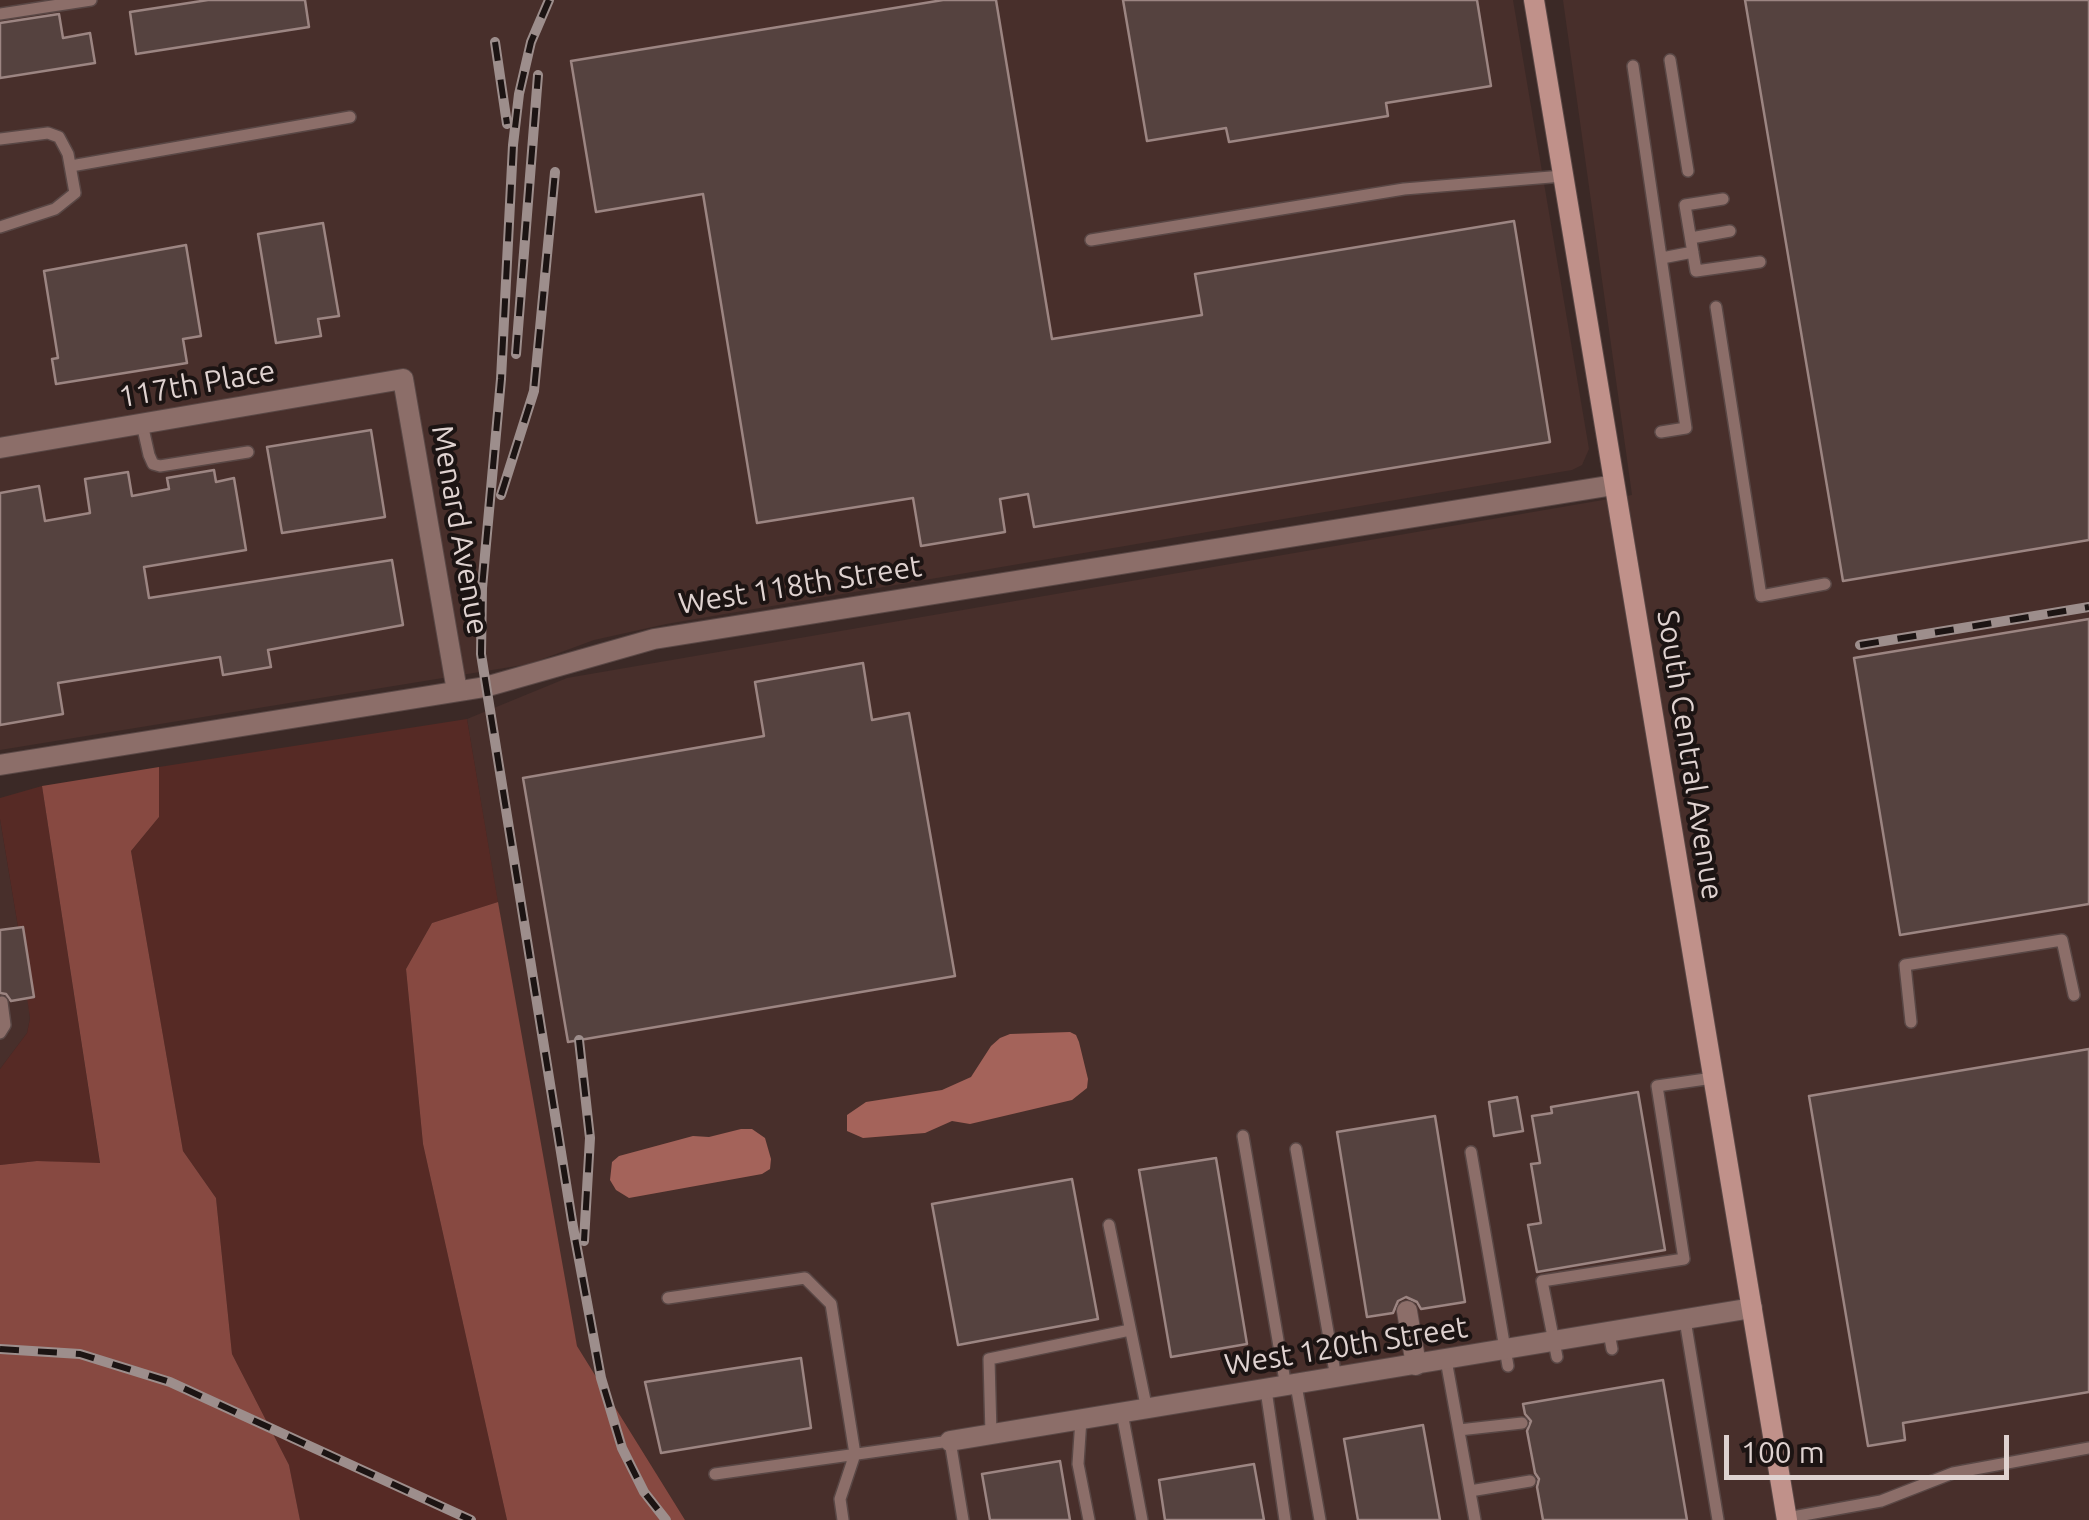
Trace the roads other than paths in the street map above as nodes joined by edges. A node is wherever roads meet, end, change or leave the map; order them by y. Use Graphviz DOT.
graph roads {
  1 [pos="91,0"];
  2 [pos="1534,0"];
  3 [pos="0,14"];
  4 [pos="1670,60"];
  5 [pos="1633,66"];
  6 [pos="350,117"];
  7 [pos="0,140"];
  8 [pos="71,166"];
  9 [pos="1688,171"];
  10 [pos="1563,176"];
  11 [pos="1722,199"];
  12 [pos="0,228"];
  13 [pos="1730,231"];
  14 [pos="1690,238"];
  15 [pos="1091,240"];
  16 [pos="1693,252"];
  17 [pos="1662,258"];
  18 [pos="1760,262"];
  19 [pos="1716,307"];
  20 [pos="403,379"];
  21 [pos="142,424"];
  22 [pos="1661,432"];
  23 [pos="0,448"];
  24 [pos="248,452"];
  25 [pos="1614,485"];
  26 [pos="1825,584"];
  27 [pos="457,691"];
  28 [pos="0,765"];
  29 [pos="2074,995"];
  30 [pos="2,1002"];
  31 [pos="1911,1022"];
  32 [pos="0,1033"];
  33 [pos="1713,1078"];
  34 [pos="1243,1136"];
  35 [pos="1296,1150"];
  36 [pos="1470,1152"];
  37 [pos="1108,1225"];
  38 [pos="668,1298"];
  39 [pos="1752,1308"];
  40 [pos="1407,1311"];
  41 [pos="1685,1320"];
  42 [pos="1130,1330"];
  43 [pos="1556,1350"];
  44 [pos="1507,1358"];
  45 [pos="1446,1360"];
  46 [pos="1416,1365"];
  47 [pos="1336,1378"];
  48 [pos="1283,1387"];
  49 [pos="1146,1410"];
  50 [pos="1122,1414"];
  51 [pos="1082,1418"];
  52 [pos="1522,1423"];
  53 [pos="990,1427"];
  54 [pos="1459,1430"];
  55 [pos="950,1441"];
  56 [pos="2089,1448"];
  57 [pos="855,1454"];
  58 [pos="715,1474"];
  59 [pos="1530,1480"];
  60 [pos="1470,1491"];
  61 [pos="1787,1519"];
  62 [pos="843,1520"];
  63 [pos="963,1520"];
  64 [pos="1089,1520"];
  65 [pos="1142,1520"];
  66 [pos="1285,1520"];
  67 [pos="1320,1520"];
  68 [pos="1476,1520"];
  69 [pos="1718,1520"];
  1 -- 3 [label="lane"];
  2 -- 10 [label="street, South Central Avenue"];
  4 -- 9 [label="lane"];
  5 -- 17 [label="lane"];
  6 -- 8 [label="lane"];
  7 -- 8 [label="lane"];
  8 -- 12 [label="lane"];
  10 -- 15 [label="lane"];
  10 -- 25 [label="street, South Central Avenue"];
  11 -- 14 [label="lane"];
  13 -- 14 [label="lane"];
  14 -- 16 [label="lane"];
  16 -- 17 [label="lane"];
  16 -- 18 [label="lane"];
  17 -- 22 [label="lane"];
  19 -- 26 [label="lane"];
  20 -- 21 [label="street, 117th Place"];
  20 -- 27 [label="street, Menard Avenue"];
  21 -- 23 [label="street, 117th Place"];
  21 -- 24 [label="lane"];
  25 -- 27 [label="street, West 118th Street"];
  25 -- 33 [label="street, South Central Avenue"];
  27 -- 28 [label="street, West 118th Street"];
  29 -- 31 [label="lane"];
  30 -- 32 [label="lane"];
  33 -- 39 [label="street, South Central Avenue"];
  33 -- 43 [label="lane"];
  34 -- 48 [label="lane"];
  35 -- 47 [label="lane"];
  36 -- 44 [label="lane"];
  37 -- 42 [label="lane"];
  38 -- 57 [label="lane"];
  39 -- 41 [label="street, West 120th Street"];
  39 -- 61 [label="street, South Central Avenue"];
  40 -- 46 [label="street"];
  41 -- 43 [label="street, West 120th Street"];
  41 -- 69 [label="lane"];
  42 -- 49 [label="lane"];
  42 -- 53 [label="lane"];
  43 -- 44 [label="street, West 120th Street"];
  44 -- 45 [label="street, West 120th Street"];
  45 -- 46 [label="street, West 120th Street"];
  45 -- 54 [label="lane"];
  46 -- 47 [label="street, West 120th Street"];
  47 -- 48 [label="street, West 120th Street"];
  48 -- 49 [label="street, West 120th Street"];
  48 -- 66 [label="lane"];
  48 -- 67 [label="lane"];
  49 -- 50 [label="street, West 120th Street"];
  50 -- 51 [label="street, West 120th Street"];
  50 -- 65 [label="lane"];
  51 -- 53 [label="street, West 120th Street"];
  51 -- 64 [label="lane"];
  52 -- 54 [label="lane"];
  53 -- 55 [label="street, West 120th Street"];
  54 -- 60 [label="lane"];
  55 -- 57 [label="lane"];
  55 -- 63 [label="lane"];
  56 -- 61 [label="lane"];
  57 -- 58 [label="lane"];
  57 -- 62 [label="lane"];
  59 -- 60 [label="lane"];
  60 -- 68 [label="lane"];
}
